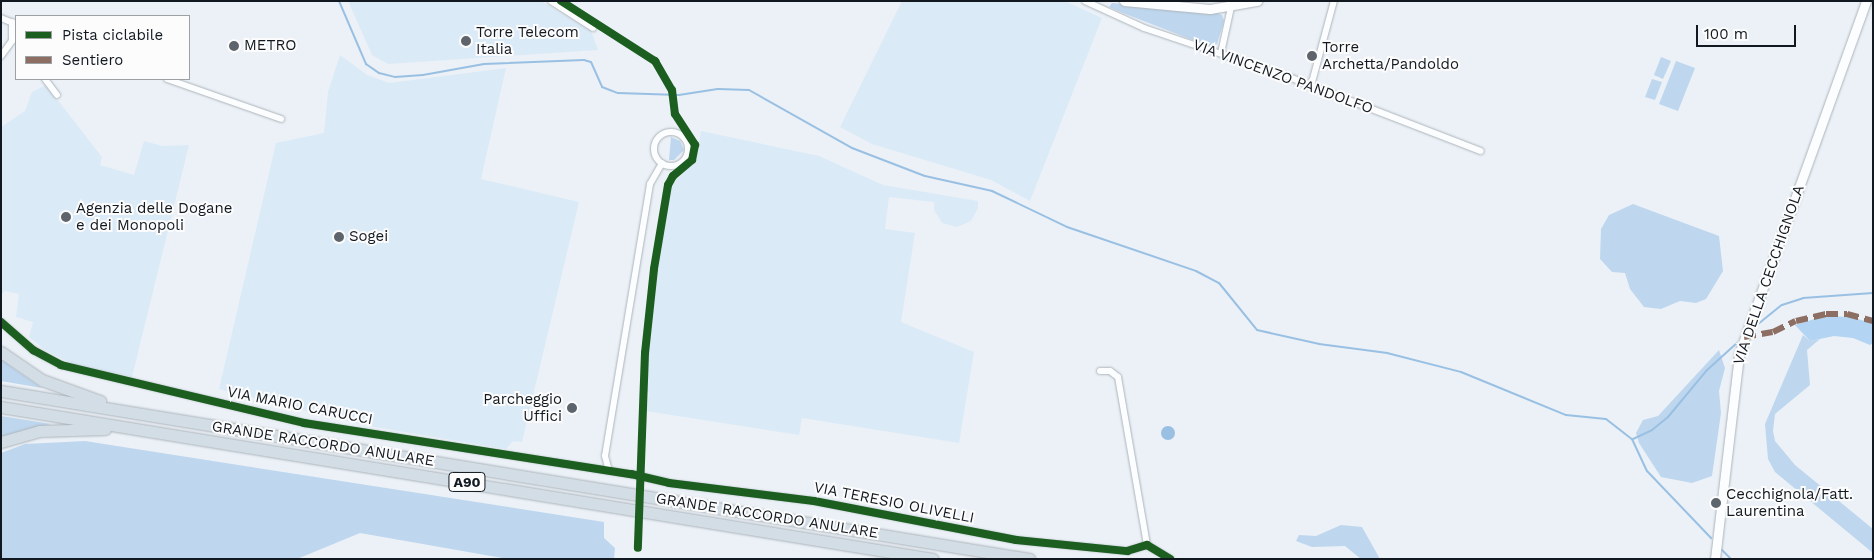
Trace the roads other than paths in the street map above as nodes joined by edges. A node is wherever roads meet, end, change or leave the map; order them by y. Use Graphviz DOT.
graph roads {
  1 [pos="550,1"];
  2 [pos="1085,1"];
  3 [pos="1124,1"];
  4 [pos="1257,1"];
  5 [pos="1334,1"];
  6 [pos="1866,1"];
  7 [pos="1231,7"];
  8 [pos="1,18"];
  9 [pos="14,23"];
  10 [pos="593,28"];
  11 [pos="14,43"];
  12 [pos="1221,53"];
  13 [pos="1,56"];
  14 [pos="46,80"];
  15 [pos="170,80"];
  16 [pos="1311,86"];
  17 [pos="58,96"];
  18 [pos="281,119"];
  19 [pos="1481,151"];
  20 [pos="662,163"];
  21 [pos="1,322"];
  22 [pos="1,352"];
  23 [pos="1100,371"];
  24 [pos="1,392"];
  25 [pos="1,407"];
  26 [pos="165,418"];
  27 [pos="139,429"];
  28 [pos="1,442"];
  29 [pos="609,471"];
  30 [pos="1147,545"];
  31 [pos="933,559"];
  32 [pos="1029,559"];
  33 [pos="1170,559"];
  34 [pos="1715,559"];
  1 -- 10 [label="street"];
  2 -- 12 [label="street, VIA VINCENZO PANDOLFO"];
  3 -- 7 [label="street"];
  4 -- 7 [label="street"];
  5 -- 16 [label="street"];
  6 -- 34 [label="street, VIA DELLA CECCHIGNOLA"];
  7 -- 12 [label="street"];
  8 -- 9 [label="street"];
  9 -- 11 [label="street"];
  11 -- 13 [label="street"];
  12 -- 16 [label="street, VIA VINCENZO PANDOLFO"];
  14 -- 17 [label="street"];
  15 -- 18 [label="street"];
  16 -- 19 [label="street, VIA VINCENZO PANDOLFO"];
  20 -- 20 [label="street"];
  20 -- 29 [label="street"];
  21 -- 29 [label="street, VIA MARIO CARUCCI"];
  22 -- 26 [label="highway"];
  23 -- 30 [label="street"];
  24 -- 26 [label="highway, GRANDE RACCORDO ANULARE / A90"];
  25 -- 27 [label="highway, GRANDE RACCORDO ANULARE / A90"];
  26 -- 32 [label="highway, GRANDE RACCORDO ANULARE / A90"];
  27 -- 28 [label="highway"];
  27 -- 31 [label="highway, GRANDE RACCORDO ANULARE / A90"];
  29 -- 30 [label="street, VIA TERESIO OLIVELLI"];
  30 -- 33 [label="street"];
}
